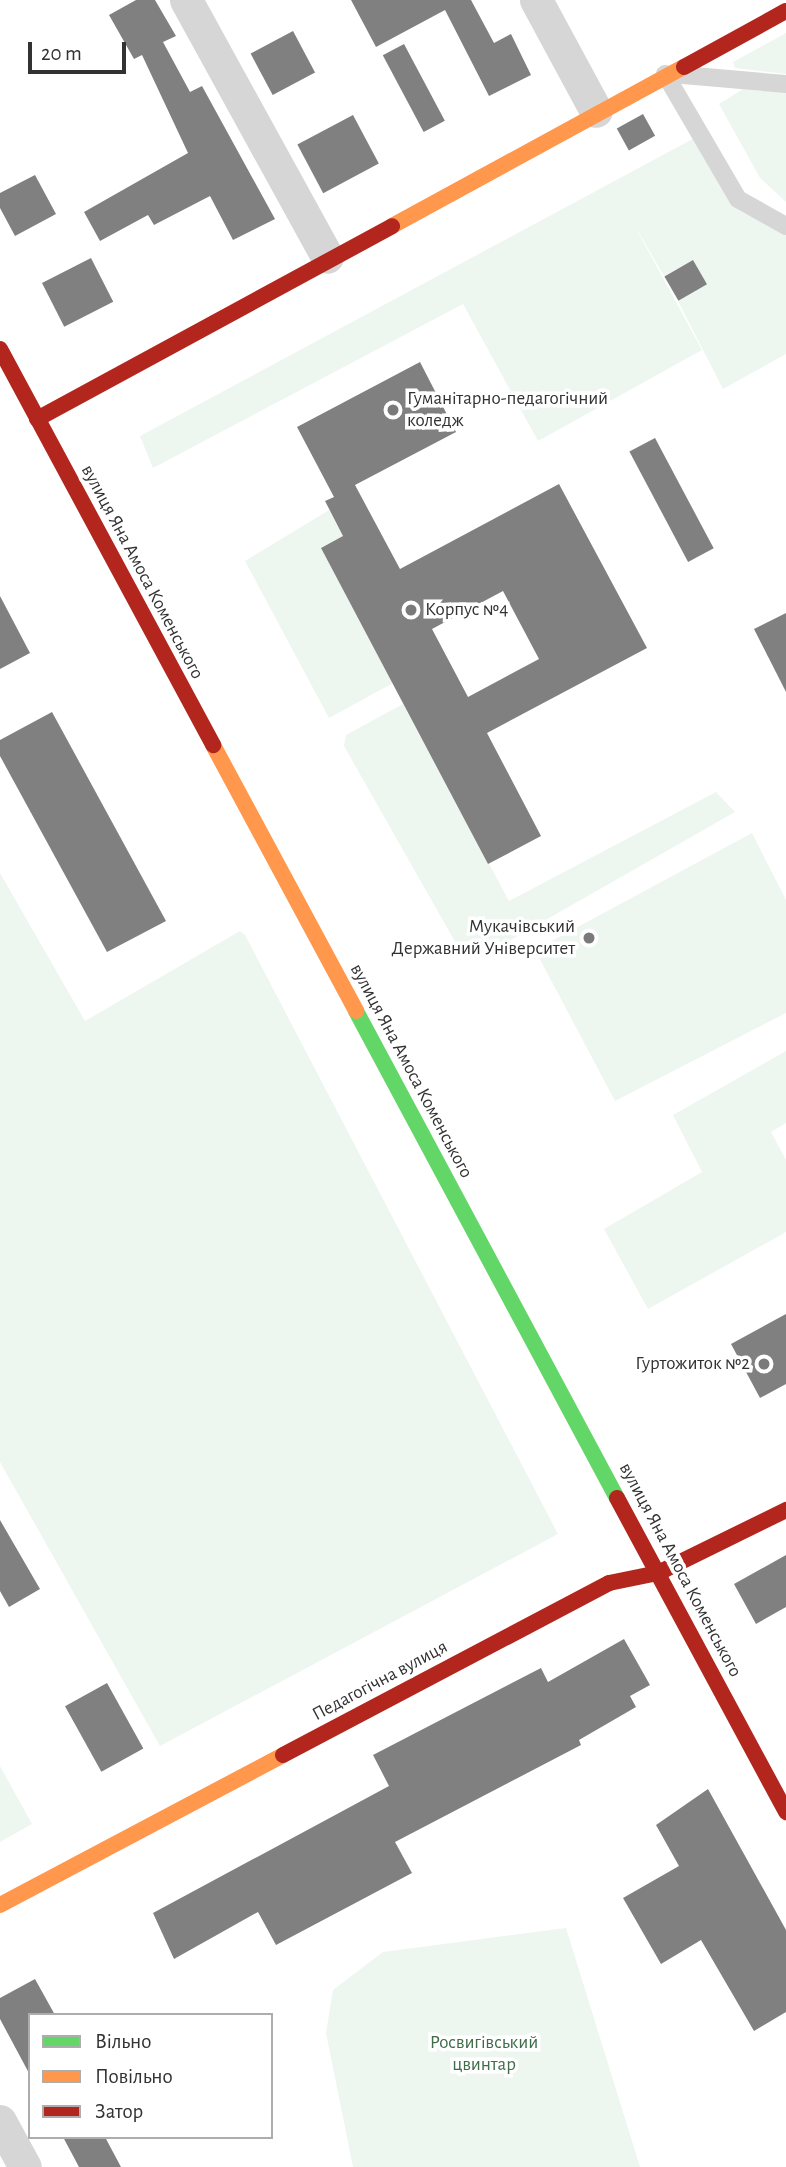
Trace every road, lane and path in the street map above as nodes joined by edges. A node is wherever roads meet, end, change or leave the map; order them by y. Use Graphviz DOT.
graph roads {
  1 [pos="186,0"];
  2 [pos="536,0"];
  3 [pos="786,11"];
  4 [pos="665,74"];
  5 [pos="786,84"];
  6 [pos="596,111"];
  7 [pos="786,226"];
  8 [pos="327,257"];
  9 [pos="0,349"];
  10 [pos="37,419"];
  11 [pos="786,1510"];
  12 [pos="658,1573"];
  13 [pos="786,1812"];
  14 [pos="0,1905"];
  15 [pos="0,2121"];
  16 [pos="24,2167"];
  1 -- 8 [label="street"];
  2 -- 6 [label="street"];
  3 -- 4 [label="street"];
  4 -- 5 [label="lane"];
  4 -- 6 [label="street"];
  4 -- 7 [label="lane"];
  6 -- 8 [label="street"];
  8 -- 10 [label="street"];
  9 -- 10 [label="street, вулиця Яна Амоса Коменського"];
  10 -- 12 [label="street, вулиця Яна Амоса Коменського"];
  11 -- 12 [label="street, Педагогічна вулиця"];
  12 -- 13 [label="street, вулиця Яна Амоса Коменського"];
  12 -- 14 [label="street, Педагогічна вулиця"];
  15 -- 16 [label="street"];
}
